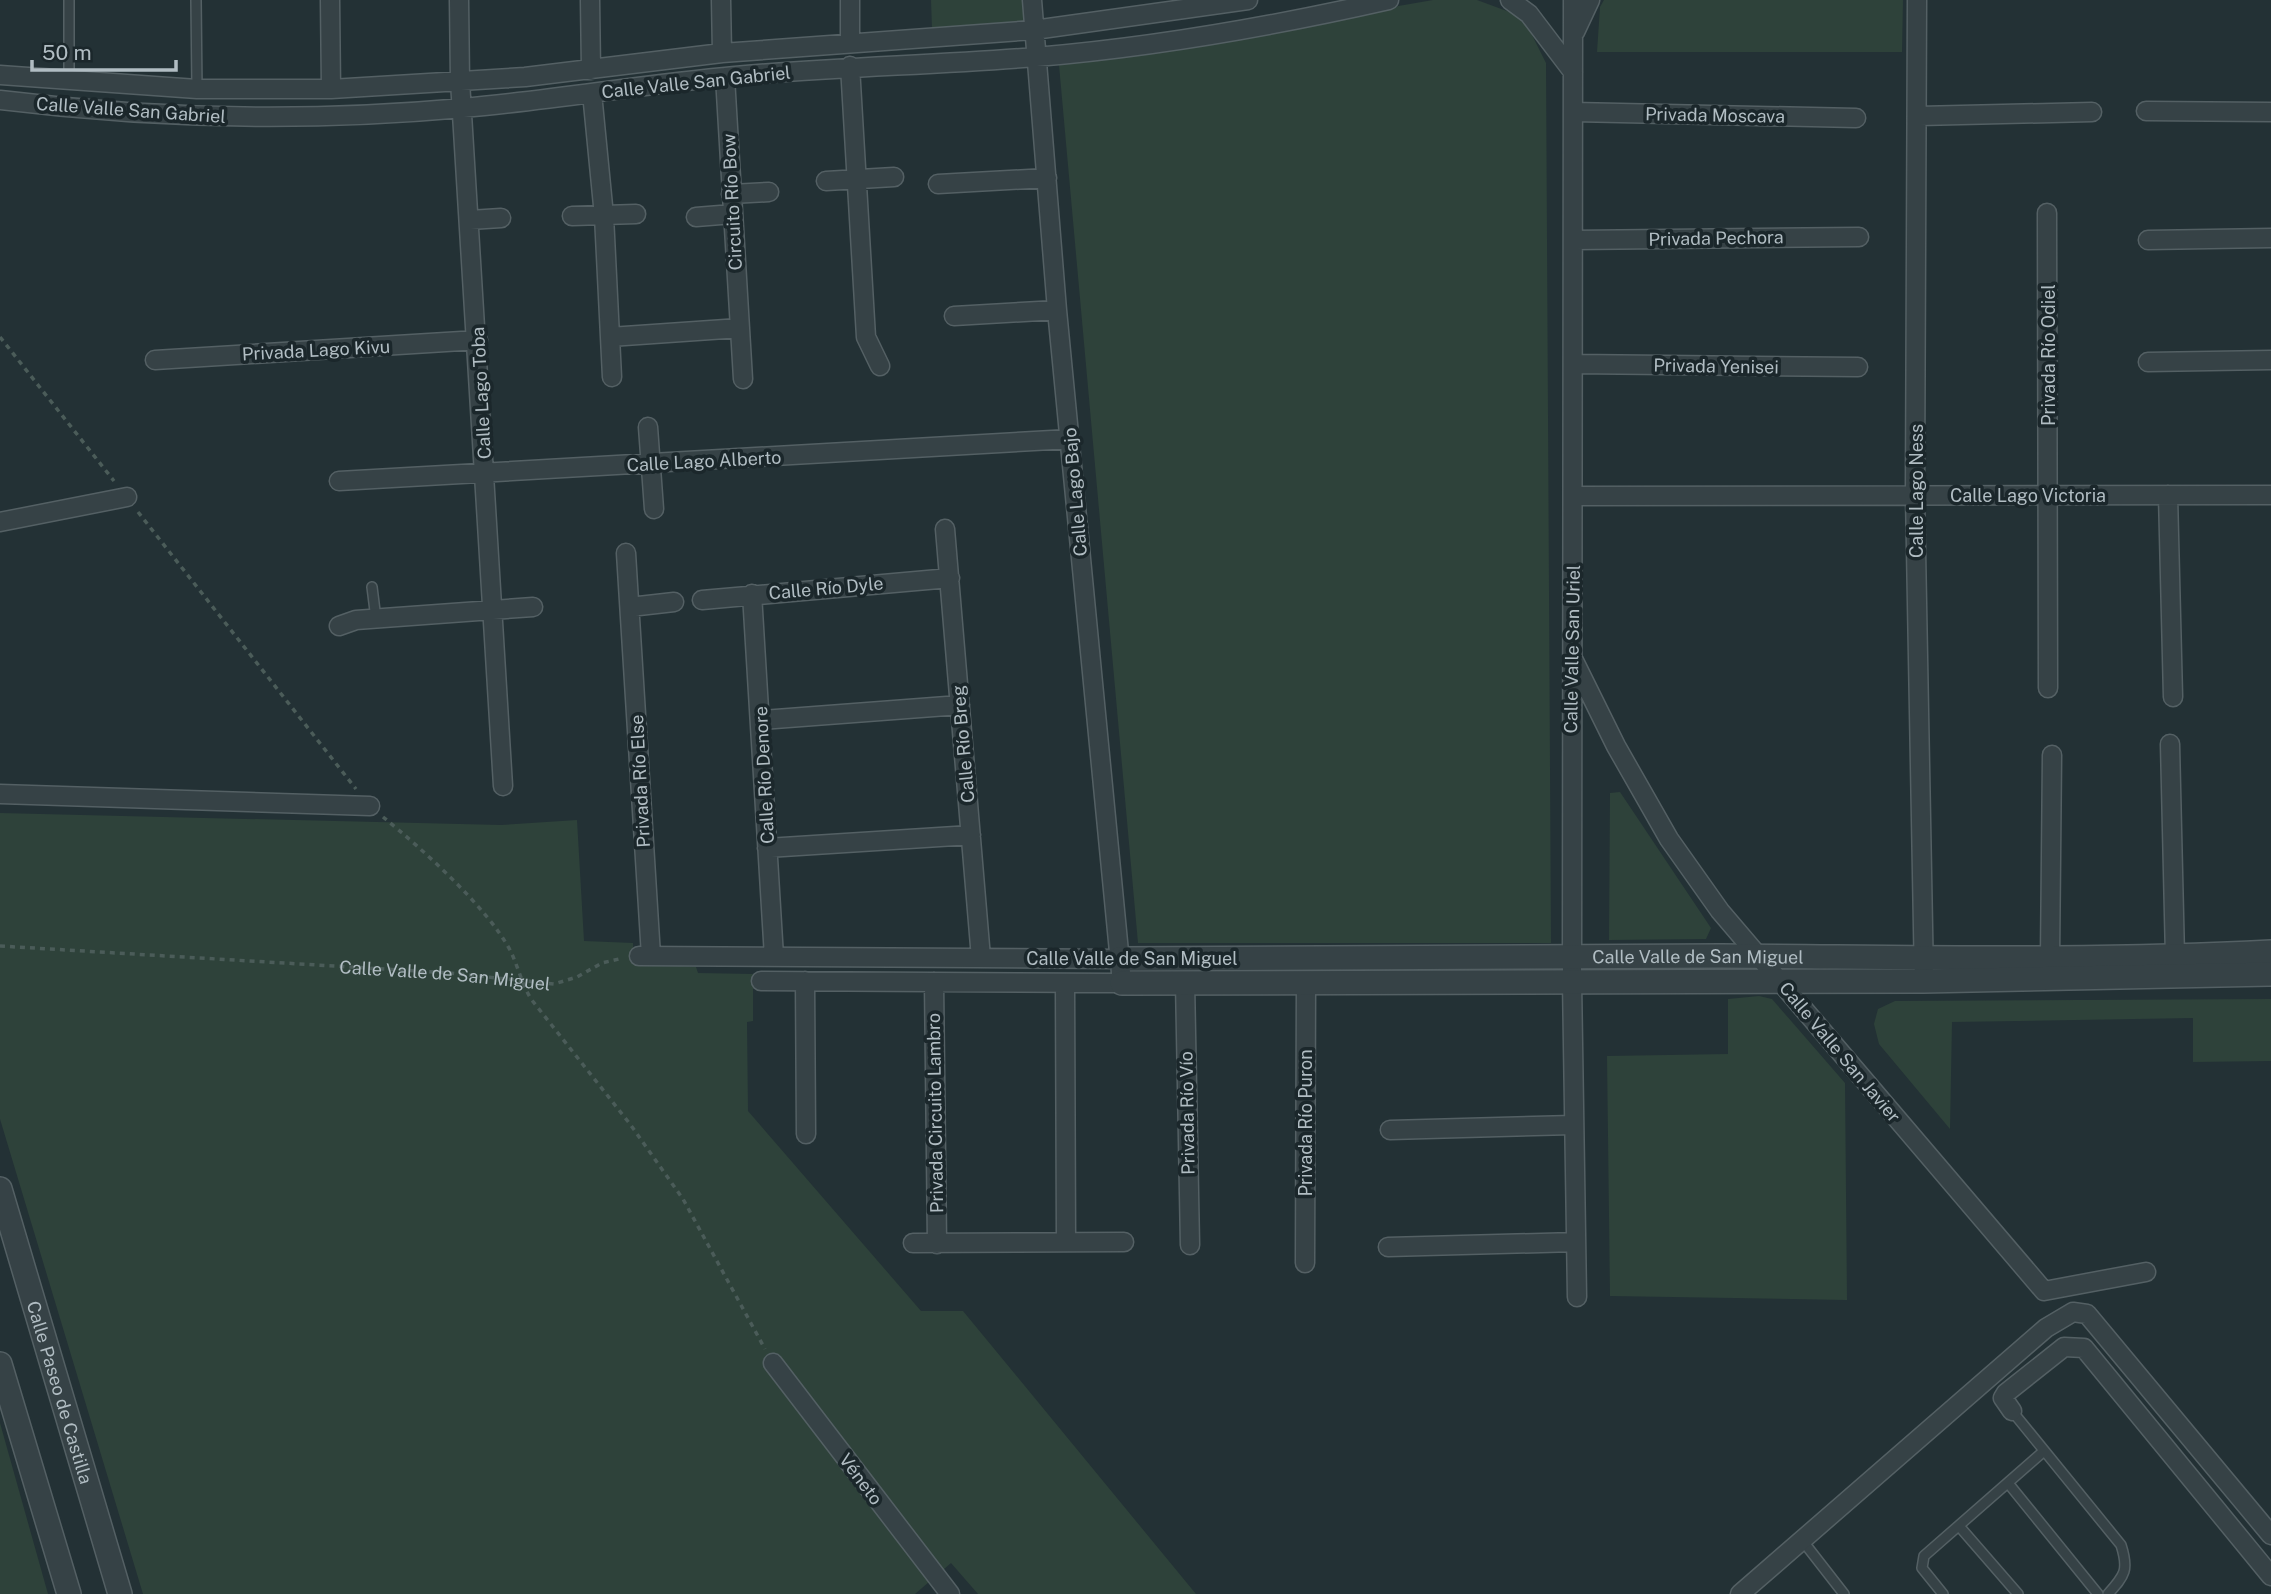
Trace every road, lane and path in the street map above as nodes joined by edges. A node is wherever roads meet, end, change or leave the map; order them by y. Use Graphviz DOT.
graph roads {
  1 [pos="69,0"];
  2 [pos="196,0"];
  3 [pos="330,0"];
  4 [pos="460,0"];
  5 [pos="590,0"];
  6 [pos="721,0"];
  7 [pos="850,0"];
  8 [pos="1032,0"];
  9 [pos="1248,0"];
  10 [pos="1390,0"];
  11 [pos="1510,0"];
  12 [pos="1573,0"];
  13 [pos="1590,0"];
  14 [pos="1917,0"];
  15 [pos="1179,6"];
  16 [pos="1034,30"];
  17 [pos="1573,35"];
  18 [pos="850,42"];
  19 [pos="722,53"];
  20 [pos="1037,57"];
  21 [pos="850,66"];
  22 [pos="591,70"];
  23 [pos="1573,72"];
  24 [pos="0,75"];
  25 [pos="725,77"];
  26 [pos="69,80"];
  27 [pos="460,80"];
  28 [pos="197,89"];
  29 [pos="331,89"];
  30 [pos="593,93"];
  31 [pos="0,100"];
  32 [pos="462,108"];
  33 [pos="2146,111"];
  34 [pos="1574,112"];
  35 [pos="2092,112"];
  36 [pos="2271,112"];
  37 [pos="1919,116"];
  38 [pos="1856,118"];
  39 [pos="894,177"];
  40 [pos="858,178"];
  41 [pos="1047,178"];
  42 [pos="826,181"];
  43 [pos="938,184"];
  44 [pos="769,192"];
  45 [pos="732,194"];
  46 [pos="2047,213"];
  47 [pos="636,214"];
  48 [pos="733,214"];
  49 [pos="572,216"];
  50 [pos="604,216"];
  51 [pos="696,217"];
  52 [pos="502,218"];
  53 [pos="470,220"];
  54 [pos="1859,237"];
  55 [pos="2271,238"];
  56 [pos="1574,240"];
  57 [pos="2148,240"];
  58 [pos="1058,310"];
  59 [pos="954,316"];
  60 [pos="740,328"];
  61 [pos="0,337"];
  62 [pos="610,337"];
  63 [pos="478,340"];
  64 [pos="155,360"];
  65 [pos="2271,360"];
  66 [pos="2148,362"];
  67 [pos="1574,364"];
  68 [pos="880,366"];
  69 [pos="1858,367"];
  70 [pos="612,377"];
  71 [pos="743,379"];
  72 [pos="648,426"];
  73 [pos="1070,439"];
  74 [pos="652,464"];
  75 [pos="485,474"];
  76 [pos="339,481"];
  77 [pos="1915,495"];
  78 [pos="2168,495"];
  79 [pos="2271,495"];
  80 [pos="1574,496"];
  81 [pos="2048,496"];
  82 [pos="127,498"];
  83 [pos="654,509"];
  84 [pos="0,522"];
  85 [pos="945,529"];
  86 [pos="626,553"];
  87 [pos="950,578"];
  88 [pos="372,587"];
  89 [pos="752,594"];
  90 [pos="702,600"];
  91 [pos="674,602"];
  92 [pos="533,607"];
  93 [pos="630,607"];
  94 [pos="493,611"];
  95 [pos="376,619"];
  96 [pos="339,626"];
  97 [pos="1571,656"];
  98 [pos="2048,688"];
  99 [pos="2174,697"];
  100 [pos="960,705"];
  101 [pos="761,720"];
  102 [pos="2170,744"];
  103 [pos="2052,755"];
  104 [pos="503,786"];
  105 [pos="0,794"];
  106 [pos="370,806"];
  107 [pos="971,835"];
  108 [pos="767,848"];
  109 [pos="0,946"];
  110 [pos="2271,951"];
  111 [pos="645,956"];
  112 [pos="1572,956"];
  113 [pos="774,957"];
  114 [pos="1756,957"];
  115 [pos="2175,957"];
  116 [pos="981,958"];
  117 [pos="2050,958"];
  118 [pos="1119,959"];
  119 [pos="1923,970"];
  120 [pos="2271,974"];
  121 [pos="519,979"];
  122 [pos="761,981"];
  123 [pos="806,981"];
  124 [pos="1185,981"];
  125 [pos="1572,981"];
  126 [pos="1780,981"];
  127 [pos="934,982"];
  128 [pos="1065,983"];
  129 [pos="1122,983"];
  130 [pos="1306,983"];
  131 [pos="1573,1125"];
  132 [pos="1390,1130"];
  133 [pos="806,1134"];
  134 [pos="0,1189"];
  135 [pos="1066,1242"];
  136 [pos="1124,1242"];
  137 [pos="1576,1242"];
  138 [pos="913,1243"];
  139 [pos="937,1244"];
  140 [pos="1190,1245"];
  141 [pos="1388,1247"];
  142 [pos="1305,1263"];
  143 [pos="2146,1272"];
  144 [pos="1577,1297"];
  145 [pos="773,1363"];
  146 [pos="0,1364"];
  147 [pos="2012,1411"];
  148 [pos="2044,1451"];
  149 [pos="2008,1483"];
  150 [pos="1959,1526"];
  151 [pos="2271,1535"];
  152 [pos="1802,1540"];
  153 [pos="2271,1576"];
  154 [pos="945,1592"];
  155 [pos="69,1594"];
  156 [pos="120,1594"];
  157 [pos="1740,1594"];
  158 [pos="1844,1594"];
  159 [pos="1944,1594"];
  160 [pos="2018,1594"];
  161 [pos="2098,1594"];
  162 [pos="2108,1594"];
  1 -- 26 [label="lane"];
  2 -- 28 [label="lane"];
  3 -- 29 [label="street"];
  4 -- 27 [label="street, Calle Lago Toba"];
  5 -- 22 [label="street"];
  6 -- 19 [label="street"];
  7 -- 18 [label="street"];
  8 -- 16 [label="street, Calle Lago Bajo"];
  9 -- 15 [label="street, Calle Valle San Gabriel"];
  10 -- 20 [label="street, Calle Valle San Gabriel"];
  11 -- 23 [label="street"];
  12 -- 17 [label="street, Calle Valle San Uriel"];
  13 -- 17 [label="street"];
  14 -- 37 [label="street, Calle Lago Ness"];
  15 -- 16 [label="street, Calle Valle San Gabriel"];
  16 -- 18 [label="street, Calle Valle San Gabriel"];
  16 -- 20 [label="street, Calle Lago Bajo"];
  17 -- 23 [label="street, Calle Valle San Uriel"];
  18 -- 19 [label="street, Calle Valle San Gabriel"];
  19 -- 22 [label="street, Calle Valle San Gabriel"];
  20 -- 21 [label="street, Calle Valle San Gabriel"];
  20 -- 41 [label="street, Calle Lago Bajo"];
  21 -- 25 [label="street, Calle Valle San Gabriel"];
  21 -- 40 [label="street"];
  22 -- 27 [label="street, Calle Valle San Gabriel"];
  23 -- 34 [label="street, Calle Valle San Uriel"];
  24 -- 26 [label="street, Calle Valle San Gabriel"];
  25 -- 30 [label="street, Calle Valle San Gabriel"];
  25 -- 45 [label="street, Circuito Río Bow"];
  26 -- 28 [label="street, Calle Valle San Gabriel"];
  27 -- 29 [label="street, Calle Valle San Gabriel"];
  27 -- 32 [label="street, Calle Lago Toba"];
  28 -- 29 [label="street, Calle Valle San Gabriel"];
  30 -- 32 [label="street, Calle Valle San Gabriel"];
  30 -- 50 [label="street"];
  31 -- 32 [label="street, Calle Valle San Gabriel"];
  32 -- 53 [label="street, Calle Lago Toba"];
  33 -- 36 [label="street"];
  34 -- 38 [label="street, Privada Moscava"];
  34 -- 56 [label="street, Calle Valle San Uriel"];
  35 -- 37 [label="street"];
  37 -- 77 [label="street, Calle Lago Ness"];
  39 -- 40 [label="street"];
  40 -- 42 [label="street"];
  40 -- 68 [label="street"];
  41 -- 43 [label="street"];
  41 -- 58 [label="street, Calle Lago Bajo"];
  44 -- 45 [label="street"];
  45 -- 48 [label="street, Circuito Río Bow"];
  46 -- 81 [label="street, Privada Río Odiel"];
  47 -- 50 [label="street"];
  48 -- 51 [label="street"];
  48 -- 60 [label="street, Circuito Río Bow"];
  49 -- 50 [label="street"];
  50 -- 62 [label="street"];
  52 -- 53 [label="street"];
  53 -- 63 [label="street, Calle Lago Toba"];
  54 -- 56 [label="street, Privada Pechora"];
  55 -- 57 [label="street"];
  56 -- 67 [label="street, Calle Valle San Uriel"];
  58 -- 59 [label="street"];
  58 -- 73 [label="street, Calle Lago Bajo"];
  60 -- 62 [label="street"];
  60 -- 71 [label="street, Circuito Río Bow"];
  61 -- 82 [label="path"];
  62 -- 70 [label="street"];
  63 -- 64 [label="street, Privada Lago Kivu"];
  63 -- 75 [label="street, Calle Lago Toba"];
  65 -- 66 [label="street"];
  67 -- 69 [label="street, Privada Yenisei"];
  67 -- 80 [label="street, Calle Valle San Uriel"];
  72 -- 74 [label="street"];
  73 -- 74 [label="street, Calle Lago Alberto"];
  73 -- 118 [label="street, Calle Lago Bajo"];
  74 -- 75 [label="street, Calle Lago Alberto"];
  74 -- 83 [label="street"];
  75 -- 76 [label="street, Calle Lago Alberto"];
  75 -- 94 [label="street, Calle Lago Toba"];
  77 -- 80 [label="street, Calle Lago Victoria"];
  77 -- 81 [label="street, Calle Lago Victoria"];
  77 -- 119 [label="street, Calle Lago Ness"];
  78 -- 79 [label="street, Calle Lago Victoria"];
  78 -- 81 [label="street, Calle Lago Victoria"];
  78 -- 99 [label="street"];
  80 -- 97 [label="street, Calle Valle San Uriel"];
  81 -- 98 [label="street, Privada Río Odiel"];
  82 -- 84 [label="street"];
  82 -- 106 [label="path"];
  85 -- 87 [label="street, Calle Río Breg"];
  86 -- 93 [label="street, Privada Río Else"];
  87 -- 89 [label="street, Calle Río Dyle"];
  87 -- 100 [label="street, Calle Río Breg"];
  88 -- 95 [label="lane"];
  89 -- 90 [label="street, Calle Río Dyle"];
  89 -- 101 [label="street, Calle Río Denore"];
  91 -- 93 [label="street"];
  92 -- 94 [label="street"];
  93 -- 111 [label="street, Privada Río Else"];
  94 -- 95 [label="street"];
  94 -- 104 [label="street, Calle Lago Toba"];
  95 -- 96 [label="street"];
  97 -- 112 [label="street, Calle Valle San Uriel"];
  97 -- 114 [label="street, Calle Valle San Javier"];
  100 -- 101 [label="street"];
  100 -- 107 [label="street, Calle Río Breg"];
  101 -- 108 [label="street, Calle Río Denore"];
  102 -- 115 [label="street"];
  103 -- 117 [label="street"];
  105 -- 106 [label="street"];
  106 -- 121 [label="path"];
  107 -- 108 [label="street"];
  107 -- 116 [label="street, Calle Río Breg"];
  108 -- 113 [label="street, Calle Río Denore"];
  109 -- 121 [label="path, Calle Valle de San Miguel"];
  110 -- 115 [label="street, Calle Valle de San Miguel"];
  111 -- 113 [label="street, Calle Valle de San Miguel"];
  111 -- 121 [label="path, Calle Valle de San Miguel"];
  112 -- 114 [label="street, Calle Valle de San Miguel"];
  112 -- 118 [label="street, Calle Valle de San Miguel"];
  112 -- 125 [label="street, Calle Valle San Uriel"];
  113 -- 116 [label="street, Calle Valle de San Miguel"];
  114 -- 119 [label="street, Calle Valle de San Miguel"];
  114 -- 126 [label="street, Calle Valle San Javier"];
  115 -- 117 [label="street, Calle Valle de San Miguel"];
  116 -- 118 [label="street, Calle Valle de San Miguel"];
  117 -- 119 [label="street, Calle Valle de San Miguel"];
  118 -- 129 [label="street, Calle Lago Bajo"];
  119 -- 120 [label="street, Calle Valle de San Miguel"];
  119 -- 126 [label="street, Calle Valle de San Miguel"];
  121 -- 145 [label="path"];
  122 -- 123 [label="street, Calle Valle de San Miguel"];
  123 -- 127 [label="street, Calle Valle de San Miguel"];
  123 -- 133 [label="street"];
  124 -- 129 [label="street, Calle Valle de San Miguel"];
  124 -- 130 [label="street, Calle Valle de San Miguel"];
  124 -- 140 [label="street, Privada Río Vío"];
  125 -- 126 [label="street, Calle Valle de San Miguel"];
  125 -- 130 [label="street, Calle Valle de San Miguel"];
  125 -- 131 [label="street, Calle Valle San Uriel"];
  126 -- 143 [label="street, Calle Valle San Javier"];
  127 -- 128 [label="street, Calle Valle de San Miguel"];
  127 -- 139 [label="street, Privada Circuito Lambro"];
  128 -- 129 [label="street, Calle Valle de San Miguel"];
  128 -- 135 [label="street"];
  130 -- 142 [label="street, Privada Río Puron"];
  131 -- 132 [label="street"];
  131 -- 137 [label="street, Calle Valle San Uriel"];
  134 -- 156 [label="street, Calle Paseo de Castilla"];
  135 -- 136 [label="street"];
  135 -- 139 [label="street"];
  137 -- 141 [label="street"];
  137 -- 144 [label="street, Calle Valle San Uriel"];
  138 -- 139 [label="street"];
  145 -- 154 [label="street, Véneto"];
  146 -- 155 [label="street"];
  147 -- 148 [label="lane"];
  147 -- 153 [label="street"];
  148 -- 149 [label="lane"];
  148 -- 162 [label="lane"];
  149 -- 150 [label="lane"];
  149 -- 161 [label="lane"];
  150 -- 159 [label="lane"];
  150 -- 160 [label="lane"];
  151 -- 152 [label="street"];
  152 -- 157 [label="street"];
  152 -- 158 [label="lane"];
}
